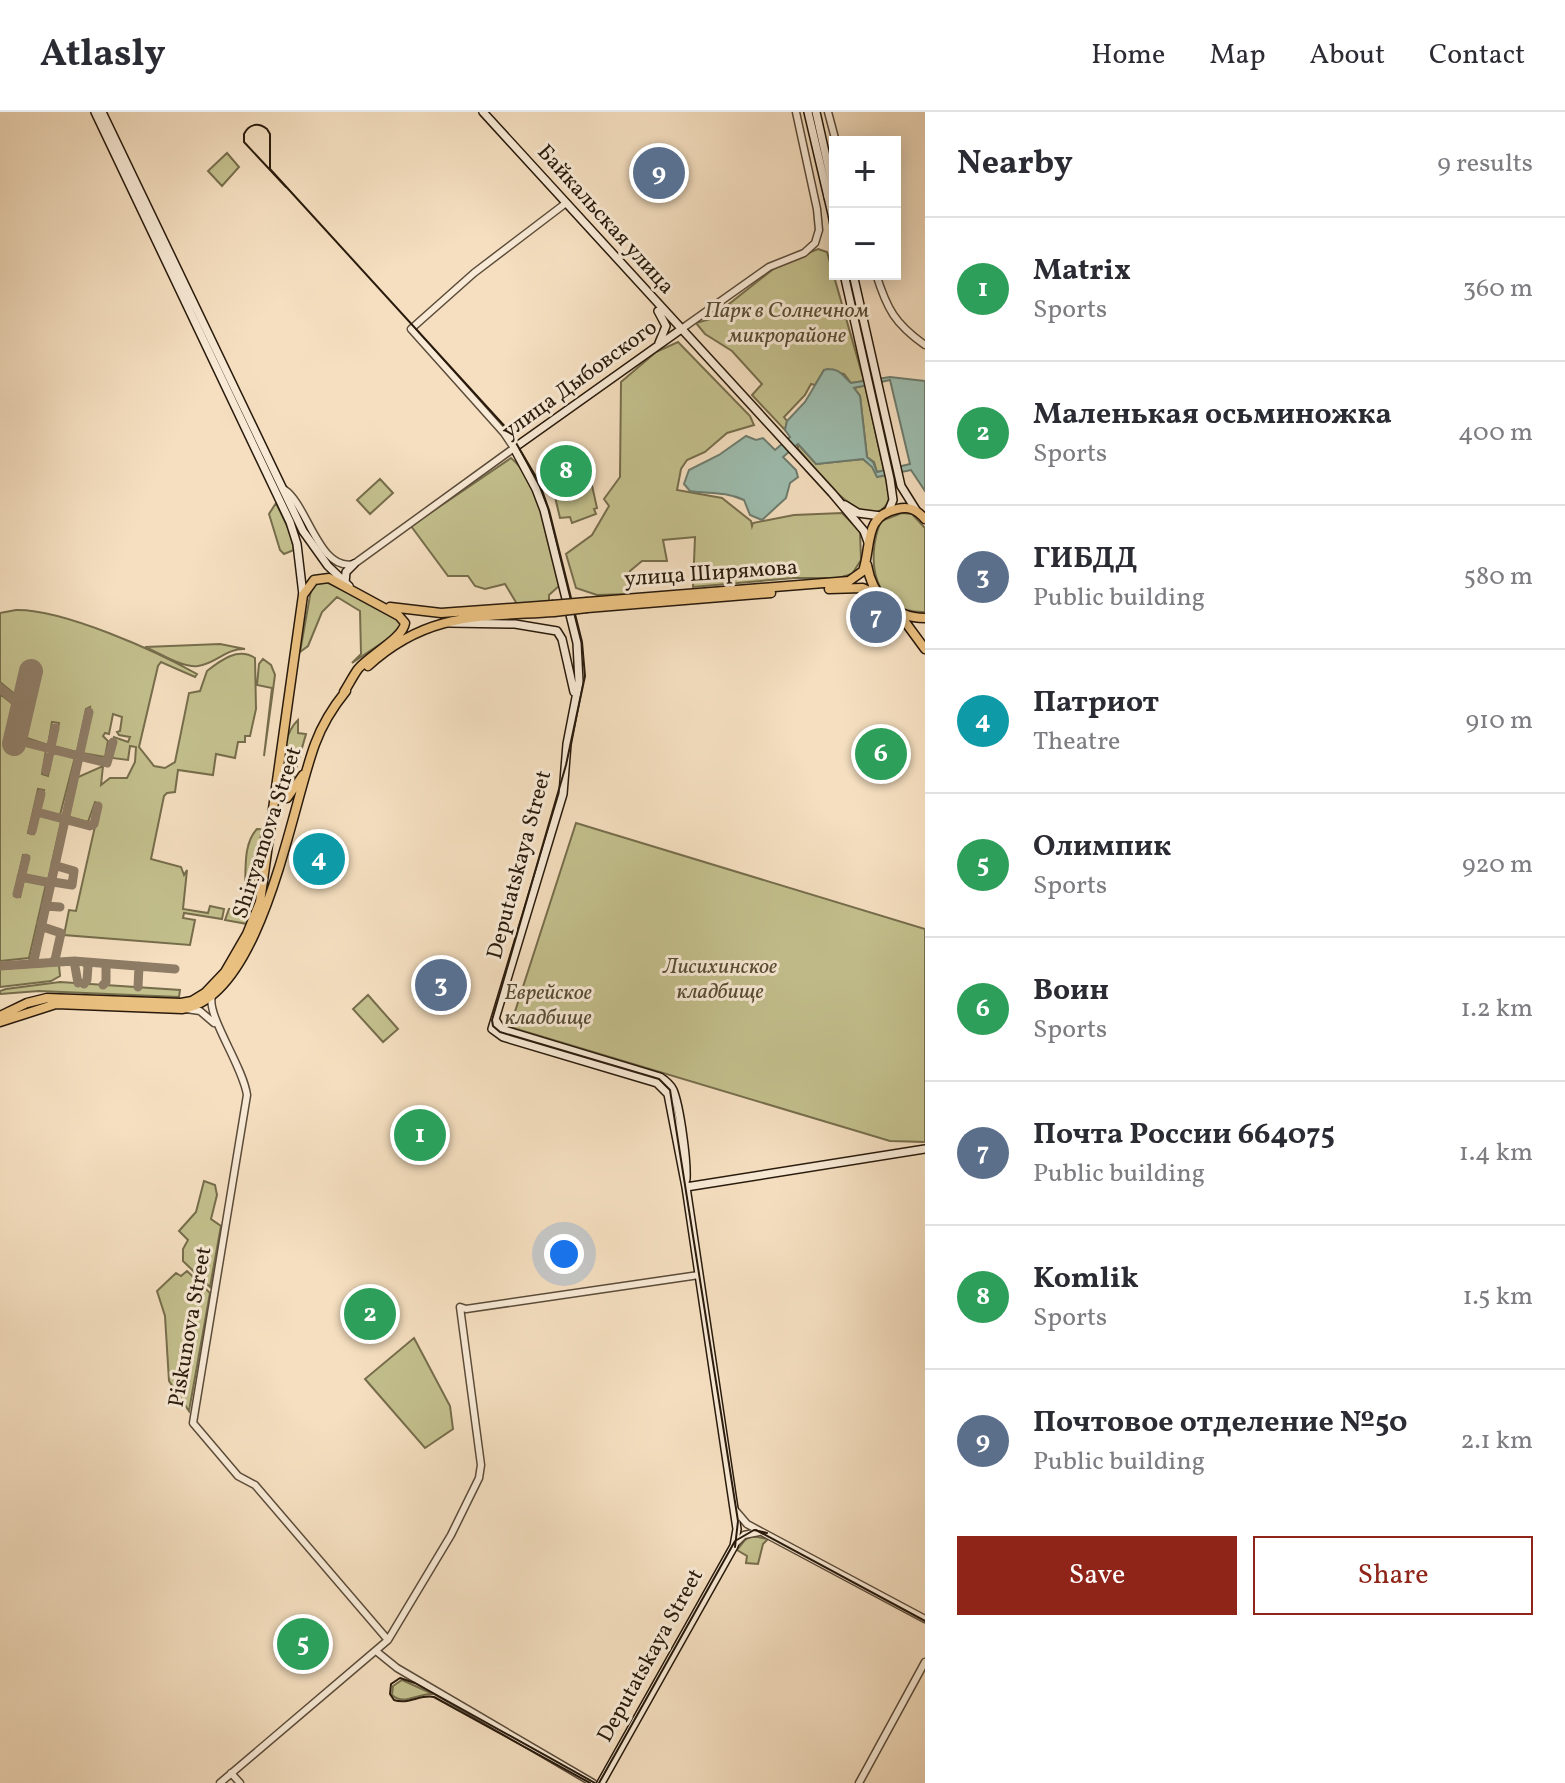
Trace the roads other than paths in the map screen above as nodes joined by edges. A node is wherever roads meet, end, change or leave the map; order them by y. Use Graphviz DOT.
graph roads {
  1 [pos="95,112"];
  2 [pos="102,112"];
  3 [pos="483,112"];
  4 [pos="796,112"];
  5 [pos="828,112"];
  6 [pos="813,113"];
  7 [pos="834,136"];
  8 [pos="112,141"];
  9 [pos="829,183"];
  10 [pos="566,203"];
  11 [pos="829,205"];
  12 [pos="817,209"];
  13 [pos="157,235"];
  14 [pos="846,280"];
  15 [pos="854,280"];
  16 [pos="878,280"];
  17 [pos="640,286"];
  18 [pos="680,330"];
  19 [pos="660,343"];
  20 [pos="694,345"];
  21 [pos="925,345"];
  22 [pos="871,372"];
  23 [pos="514,448"];
  24 [pos="895,478"];
  25 [pos="284,489"];
  26 [pos="832,493"];
  27 [pos="916,510"];
  28 [pos="883,514"];
  29 [pos="925,519"];
  30 [pos="868,542"];
  31 [pos="866,561"];
  32 [pos="354,564"];
  33 [pos="345,583"];
  34 [pos="840,585"];
  35 [pos="303,595"];
  36 [pos="878,595"];
  37 [pos="363,598"];
  38 [pos="452,603"];
  39 [pos="381,606"];
  40 [pos="553,608"];
  41 [pos="897,611"];
  42 [pos="466,612"];
  43 [pos="925,618"];
  44 [pos="444,622"];
  45 [pos="925,649"];
  46 [pos="578,656"];
  47 [pos="568,663"];
  48 [pos="344,692"];
  49 [pos="572,715"];
  50 [pos="307,769"];
  51 [pos="276,793"];
  52 [pos="212,996"];
  53 [pos="36,1005"];
  54 [pos="186,1009"];
  55 [pos="6,1015"];
  56 [pos="0,1022"];
  57 [pos="229,1045"];
  58 [pos="925,1149"];
  59 [pos="686,1187"];
  60 [pos="699,1275"];
  61 [pos="734,1505"];
  62 [pos="766,1534"];
  63 [pos="734,1546"];
  64 [pos="925,1619"];
  65 [pos="388,1640"];
  66 [pos="376,1651"];
  67 [pos="925,1662"];
  68 [pos="231,1773"];
  69 [pos="220,1783"];
  70 [pos="240,1783"];
  71 [pos="593,1783"];
  72 [pos="601,1783"];
  73 [pos="859,1783"];
  1 -- 8 [label="main road"];
  2 -- 8 [label="main road"];
  3 -- 10 [label="main road, Байкальская улица"];
  4 -- 12 [label="street, улица Дыбовского"];
  5 -- 6 [label="street"];
  5 -- 7 [label="street"];
  6 -- 9 [label="main road"];
  8 -- 13 [label="main road"];
  10 -- 17 [label="main road, Байкальская улица"];
  10 -- 23 [label="street, Deputatskaya Street"];
  11 -- 12 [label="street"];
  12 -- 18 [label="street, улица Дыбовского"];
  13 -- 25 [label="main road"];
  13 -- 35 [label="main road"];
  14 -- 22 [label="main road"];
  15 -- 22 [label="main road"];
  16 -- 21 [label="street"];
  17 -- 18 [label="main road, Байкальская улица"];
  17 -- 19 [label="main road"];
  18 -- 19 [label="main road, улица Дыбовского"];
  18 -- 20 [label="main road, Байкальская улица"];
  19 -- 20 [label="main road"];
  19 -- 23 [label="main road, улица Дыбовского"];
  20 -- 26 [label="main road, Байкальская улица"];
  22 -- 24 [label="main road"];
  23 -- 32 [label="street, улица Дыбовского"];
  23 -- 46 [label="main road, Deputatskaya Street"];
  24 -- 27 [label="main road"];
  24 -- 28 [label="main road"];
  25 -- 32 [label="street"];
  25 -- 33 [label="main road"];
  26 -- 28 [label="main road"];
  26 -- 30 [label="main road"];
  27 -- 28 [label="main road"];
  27 -- 29 [label="main road"];
  28 -- 30 [label="main road"];
  30 -- 31 [label="main road"];
  31 -- 34 [label="main road"];
  31 -- 36 [label="main road"];
  32 -- 33 [label="main road"];
  33 -- 37 [label="main road"];
  34 -- 36 [label="main road"];
  34 -- 40 [label="main road, bridge"];
  35 -- 37 [label="main road"];
  35 -- 51 [label="main road, Shiryamova Street"];
  36 -- 41 [label="main road"];
  37 -- 39 [label="main road"];
  38 -- 42 [label="main road"];
  39 -- 42 [label="main road"];
  39 -- 48 [label="main road"];
  40 -- 42 [label="main road"];
  40 -- 44 [label="main road, Shiryamova Street"];
  41 -- 43 [label="main road"];
  41 -- 45 [label="main road"];
  44 -- 47 [label="main road"];
  44 -- 48 [label="main road, Shiryamova Street"];
  46 -- 47 [label="main road"];
  46 -- 49 [label="main road, Deputatskaya Street"];
  47 -- 49 [label="main road"];
  48 -- 50 [label="main road, Shiryamova Street"];
  49 -- 59 [label="main road, Deputatskaya Street"];
  50 -- 51 [label="main road"];
  50 -- 52 [label="main road, Shiryamova Street"];
  51 -- 53 [label="main road, Shiryamova Street"];
  52 -- 54 [label="main road, Shiryamova Street"];
  52 -- 57 [label="street, Piskunova Street"];
  53 -- 54 [label="main road, Shiryamova Street"];
  53 -- 55 [label="main road, Shiryamova Street"];
  54 -- 57 [label="street, Piskunova Street"];
  55 -- 56 [label="main road, Shiryamova Street"];
  57 -- 65 [label="street, Piskunova Street"];
  58 -- 59 [label="main road"];
  59 -- 60 [label="main road, Deputatskaya Street"];
  60 -- 61 [label="main road, Deputatskaya Street"];
  60 -- 65 [label="street"];
  61 -- 62 [label="street"];
  61 -- 63 [label="main road, Deputatskaya Street"];
  62 -- 63 [label="street"];
  62 -- 64 [label="street"];
  63 -- 72 [label="main road, Deputatskaya Street"];
  65 -- 66 [label="street"];
  66 -- 68 [label="street"];
  66 -- 71 [label="street"];
  67 -- 73 [label="street"];
  68 -- 69 [label="street"];
  68 -- 70 [label="street"];
}
